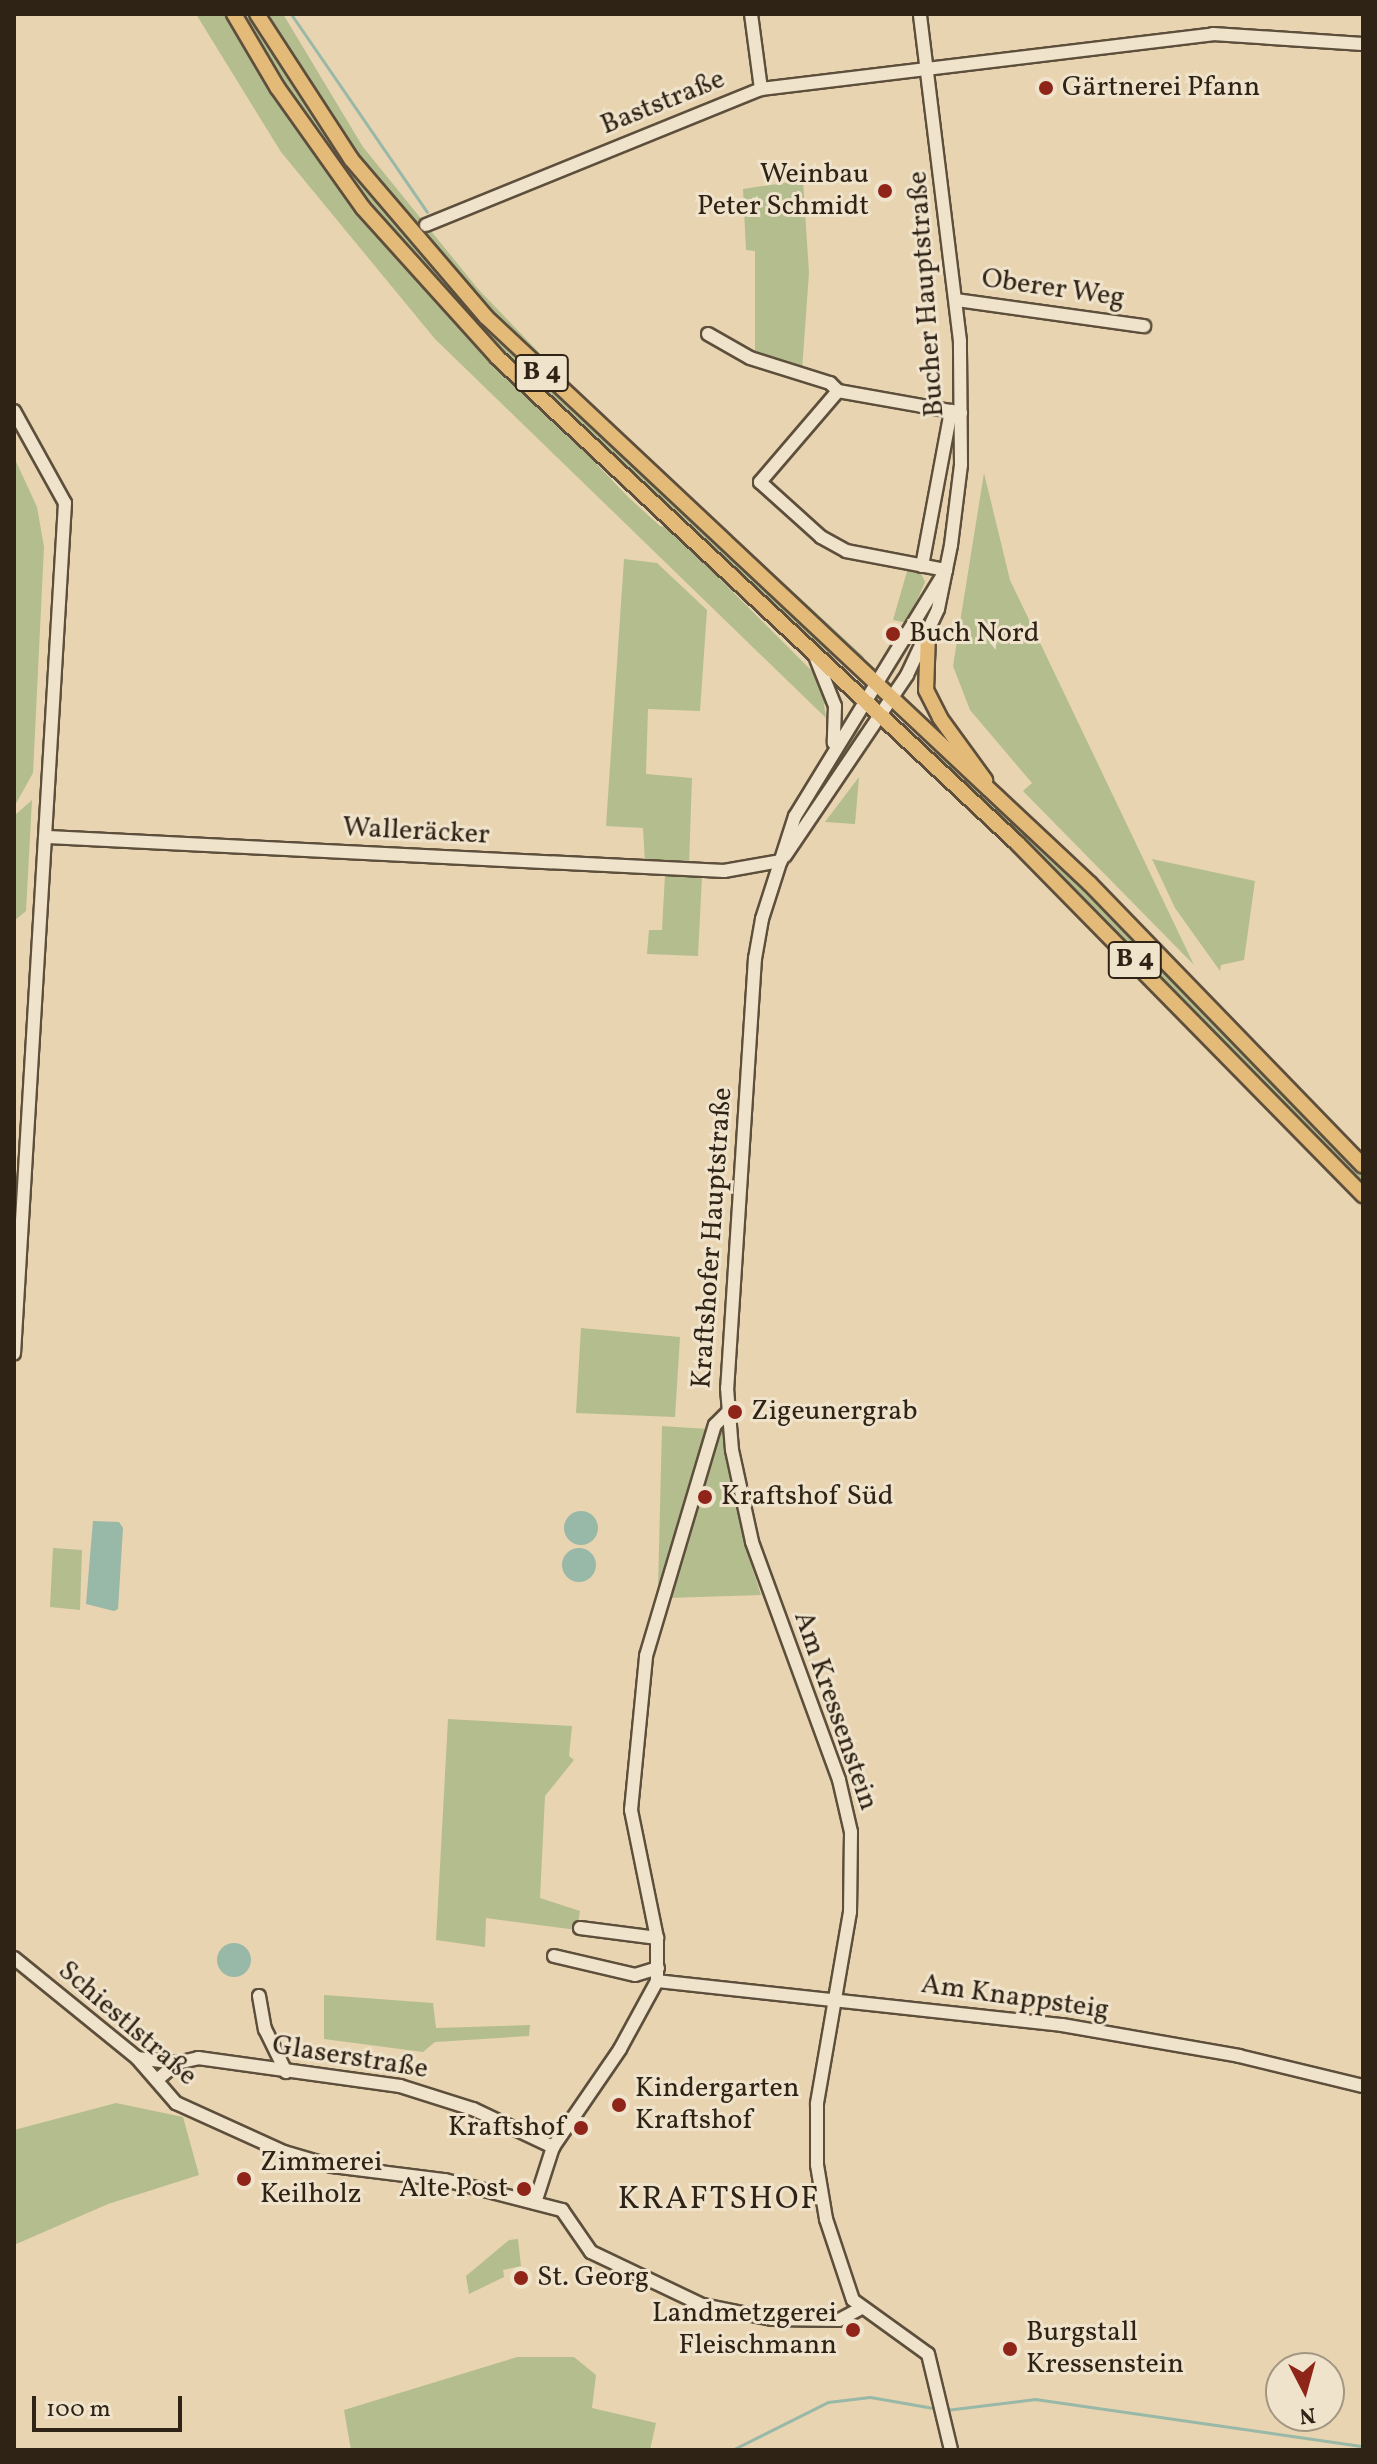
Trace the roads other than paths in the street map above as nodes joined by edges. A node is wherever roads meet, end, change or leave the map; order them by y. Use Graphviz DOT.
graph roads {
  1 [pos="234,14"];
  2 [pos="257,14"];
  3 [pos="751,14"];
  4 [pos="920,14"];
  5 [pos="1363,44"];
  6 [pos="930,70"];
  7 [pos="761,89"];
  8 [pos="426,225"];
  9 [pos="956,300"];
  10 [pos="1144,326"];
  11 [pos="708,334"];
  12 [pos="838,391"];
  13 [pos="14,411"];
  14 [pos="956,412"];
  15 [pos="922,566"];
  16 [pos="946,570"];
  17 [pos="928,634"];
  18 [pos="815,656"];
  19 [pos="878,687"];
  20 [pos="892,701"];
  21 [pos="866,703"];
  22 [pos="882,717"];
  23 [pos="833,750"];
  24 [pos="993,794"];
  25 [pos="48,837"];
  26 [pos="781,861"];
  27 [pos="1363,1166"];
  28 [pos="1363,1195"];
  29 [pos="14,1353"];
  30 [pos="728,1412"];
  31 [pos="580,1928"];
  32 [pos="657,1938"];
  33 [pos="554,1956"];
  34 [pos="14,1958"];
  35 [pos="657,1975"];
  36 [pos="259,1996"];
  37 [pos="834,2000"];
  38 [pos="137,2058"];
  39 [pos="177,2063"];
  40 [pos="286,2072"];
  41 [pos="158,2079"];
  42 [pos="1363,2086"];
  43 [pos="553,2147"];
  44 [pos="535,2203"];
  45 [pos="862,2308"];
  46 [pos="951,2450"];
  1 -- 18 [label="main road, B 4"];
  2 -- 19 [label="main road, B 4"];
  3 -- 7 [label="street"];
  4 -- 6 [label="street, Bucher Hauptstraße"];
  5 -- 6 [label="street, Baststraße"];
  6 -- 7 [label="street, Baststraße"];
  6 -- 9 [label="street, Bucher Hauptstraße"];
  7 -- 8 [label="street, Baststraße"];
  9 -- 10 [label="street, Oberer Weg"];
  9 -- 14 [label="street, Bucher Hauptstraße"];
  11 -- 12 [label="street"];
  12 -- 14 [label="street"];
  12 -- 15 [label="street"];
  13 -- 25 [label="street"];
  14 -- 15 [label="street, Bucher Hauptstraße"];
  14 -- 16 [label="street, Bucher Hauptstraße"];
  15 -- 16 [label="street"];
  16 -- 17 [label="street, Bucher Hauptstraße"];
  16 -- 19 [label="street, Bucher Hauptstraße"];
  17 -- 20 [label="street, Bucher Hauptstraße"];
  17 -- 24 [label="main road, B 4"];
  18 -- 21 [label="main road, B 4"];
  18 -- 23 [label="street"];
  19 -- 20 [label="main road, B 4"];
  19 -- 21 [label="street, Bucher Hauptstraße"];
  20 -- 22 [label="street, Bucher Hauptstraße"];
  20 -- 24 [label="main road, B 4"];
  21 -- 22 [label="main road, B 4"];
  21 -- 23 [label="street, Kraftshofer Hauptstraße"];
  22 -- 26 [label="street, Kraftshofer Hauptstraße"];
  22 -- 28 [label="main road, B 4"];
  23 -- 26 [label="street, Kraftshofer Hauptstraße"];
  24 -- 27 [label="main road, B 4"];
  25 -- 26 [label="street, Walleräcker"];
  25 -- 29 [label="street"];
  26 -- 30 [label="street, Kraftshofer Hauptstraße"];
  30 -- 32 [label="street, Kraftshofer Hauptstraße"];
  30 -- 37 [label="street, Am Kressenstein"];
  31 -- 32 [label="street"];
  32 -- 35 [label="street, Kraftshofer Hauptstraße"];
  33 -- 35 [label="street"];
  34 -- 38 [label="street, Schiestlstraße"];
  35 -- 37 [label="street, Am Knappsteig"];
  35 -- 43 [label="street"];
  36 -- 40 [label="street"];
  37 -- 42 [label="street, Am Knappsteig"];
  37 -- 45 [label="street, Am Kressenstein"];
  38 -- 39 [label="street, Glaserstraße"];
  38 -- 41 [label="street, Schiestlstraße"];
  39 -- 40 [label="street, Glaserstraße"];
  39 -- 41 [label="street"];
  40 -- 43 [label="street, Glaserstraße"];
  41 -- 44 [label="street, Schiestlstraße"];
  43 -- 44 [label="street"];
  44 -- 45 [label="street"];
  45 -- 46 [label="street"];
}
